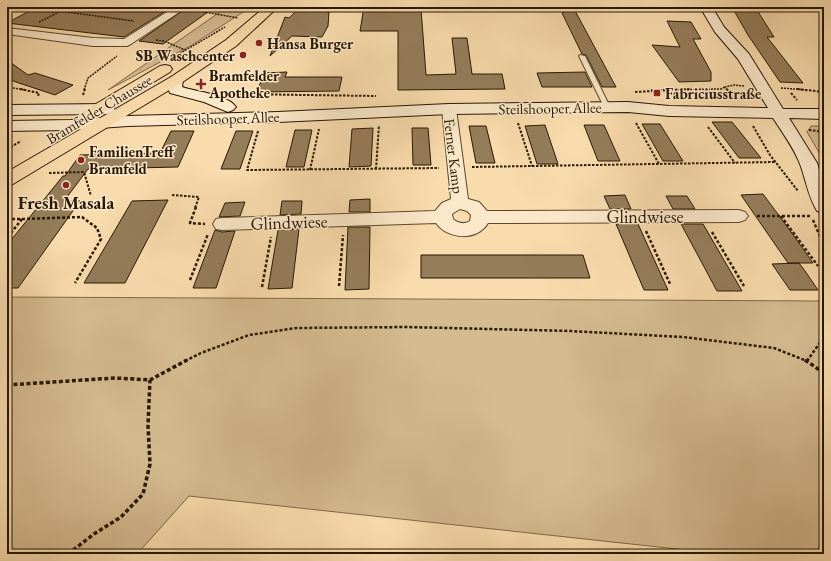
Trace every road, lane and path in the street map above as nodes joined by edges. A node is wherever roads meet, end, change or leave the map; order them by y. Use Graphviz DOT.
graph roads {
  1 [pos="32,7"];
  2 [pos="68,7"];
  3 [pos="272,7"];
  4 [pos="706,7"];
  5 [pos="181,8"];
  6 [pos="59,11"];
  7 [pos="57,12"];
  8 [pos="256,20"];
  9 [pos="233,22"];
  10 [pos="154,24"];
  11 [pos="226,26"];
  12 [pos="719,29"];
  13 [pos="7,32"];
  14 [pos="20,33"];
  15 [pos="131,39"];
  16 [pos="189,53"];
  17 [pos="582,56"];
  18 [pos="736,79"];
  19 [pos="176,80"];
  20 [pos="7,87"];
  21 [pos="728,90"];
  22 [pos="789,90"];
  23 [pos="824,92"];
  24 [pos="38,98"];
  25 [pos="82,98"];
  26 [pos="824,101"];
  27 [pos="228,107"];
  28 [pos="607,107"];
  29 [pos="129,109"];
  30 [pos="448,109"];
  31 [pos="7,110"];
  32 [pos="763,110"];
  33 [pos="631,113"];
  34 [pos="824,114"];
  35 [pos="102,116"];
  36 [pos="518,121"];
  37 [pos="320,124"];
  38 [pos="379,124"];
  39 [pos="71,125"];
  40 [pos="7,126"];
  41 [pos="260,126"];
  42 [pos="708,126"];
  43 [pos="805,129"];
  44 [pos="824,132"];
  45 [pos="775,162"];
  46 [pos="735,163"];
  47 [pos="7,164"];
  48 [pos="659,164"];
  49 [pos="532,166"];
  50 [pos="455,167"];
  51 [pos="376,169"];
  52 [pos="310,170"];
  53 [pos="59,174"];
  54 [pos="7,180"];
  55 [pos="172,195"];
  56 [pos="91,196"];
  57 [pos="460,203"];
  58 [pos="812,205"];
  59 [pos="639,216"];
  60 [pos="703,216"];
  61 [pos="739,216"];
  62 [pos="781,216"];
  63 [pos="443,217"];
  64 [pos="481,217"];
  65 [pos="7,219"];
  66 [pos="22,220"];
  67 [pos="344,220"];
  68 [pos="274,222"];
  69 [pos="217,224"];
  70 [pos="7,238"];
  71 [pos="824,246"];
  72 [pos="818,266"];
  73 [pos="190,280"];
  74 [pos="75,283"];
  75 [pos="670,284"];
  76 [pos="339,286"];
  77 [pos="744,286"];
  78 [pos="262,287"];
  79 [pos="824,337"];
  80 [pos="807,361"];
  81 [pos="824,373"];
  82 [pos="150,380"];
  83 [pos="7,385"];
  84 [pos="68,554"];
  1 -- 7 [label="path"];
  2 -- 6 [label="path"];
  3 -- 8 [label="main road, Bramfelder Chaussee"];
  4 -- 12 [label="main road"];
  5 -- 9 [label="path"];
  5 -- 10 [label="street"];
  6 -- 7 [label="path"];
  6 -- 10 [label="path"];
  7 -- 14 [label="path"];
  8 -- 16 [label="main road, Bramfelder Chaussee"];
  8 -- 19 [label="main road, Bramfelder Chaussee"];
  10 -- 15 [label="street"];
  11 -- 16 [label="path"];
  12 -- 18 [label="main road"];
  12 -- 32 [label="main road"];
  13 -- 14 [label="street"];
  14 -- 15 [label="street"];
  15 -- 16 [label="path"];
  15 -- 25 [label="path"];
  16 -- 35 [label="main road, Bramfelder Chaussee"];
  17 -- 28 [label="lane"];
  18 -- 21 [label="path"];
  19 -- 27 [label="main road"];
  19 -- 29 [label="main road, Bramfelder Chaussee"];
  20 -- 24 [label="path"];
  22 -- 23 [label="path"];
  26 -- 32 [label="main road, Steilshooper Allee"];
  27 -- 29 [label="main road, Steilshooper Allee"];
  27 -- 30 [label="main road, Steilshooper Allee"];
  28 -- 30 [label="main road, Steilshooper Allee"];
  28 -- 33 [label="main road, Steilshooper Allee"];
  29 -- 35 [label="main road, Bramfelder Chaussee"];
  30 -- 35 [label="main road, Steilshooper Allee"];
  30 -- 50 [label="street, Ferner Kamp"];
  31 -- 35 [label="main road, Steilshooper Allee"];
  32 -- 33 [label="main road, Steilshooper Allee"];
  32 -- 34 [label="main road, Steilshooper Allee"];
  32 -- 45 [label="path"];
  32 -- 58 [label="main road"];
  33 -- 48 [label="path"];
  35 -- 39 [label="main road, Steilshooper Allee"];
  35 -- 54 [label="main road, Bramfelder Chaussee"];
  36 -- 49 [label="path"];
  37 -- 52 [label="path"];
  38 -- 51 [label="path"];
  39 -- 40 [label="main road, Steilshooper Allee"];
  39 -- 47 [label="main road, Bramfelder Chaussee"];
  41 -- 52 [label="path"];
  42 -- 46 [label="path"];
  43 -- 44 [label="path"];
  45 -- 46 [label="path"];
  45 -- 58 [label="path"];
  46 -- 48 [label="path"];
  48 -- 49 [label="path"];
  49 -- 50 [label="path"];
  50 -- 51 [label="path"];
  50 -- 57 [label="street, Ferner Kamp"];
  51 -- 52 [label="path"];
  53 -- 56 [label="path"];
  55 -- 69 [label="path"];
  57 -- 63 [label="street"];
  57 -- 64 [label="street"];
  58 -- 62 [label="path"];
  58 -- 71 [label="path"];
  59 -- 60 [label="street, Glindwiese"];
  59 -- 64 [label="street, Glindwiese"];
  59 -- 75 [label="path"];
  60 -- 61 [label="street, Glindwiese"];
  60 -- 77 [label="path"];
  61 -- 62 [label="path"];
  62 -- 72 [label="path"];
  63 -- 64 [label="street"];
  63 -- 67 [label="street, Glindwiese"];
  65 -- 66 [label="path"];
  66 -- 70 [label="path"];
  66 -- 74 [label="path"];
  67 -- 68 [label="street, Glindwiese"];
  67 -- 76 [label="path"];
  68 -- 69 [label="street, Glindwiese"];
  68 -- 78 [label="path"];
  69 -- 73 [label="path"];
  79 -- 80 [label="path"];
  80 -- 81 [label="path"];
  80 -- 82 [label="path"];
  82 -- 83 [label="path"];
  82 -- 84 [label="path"];
}
